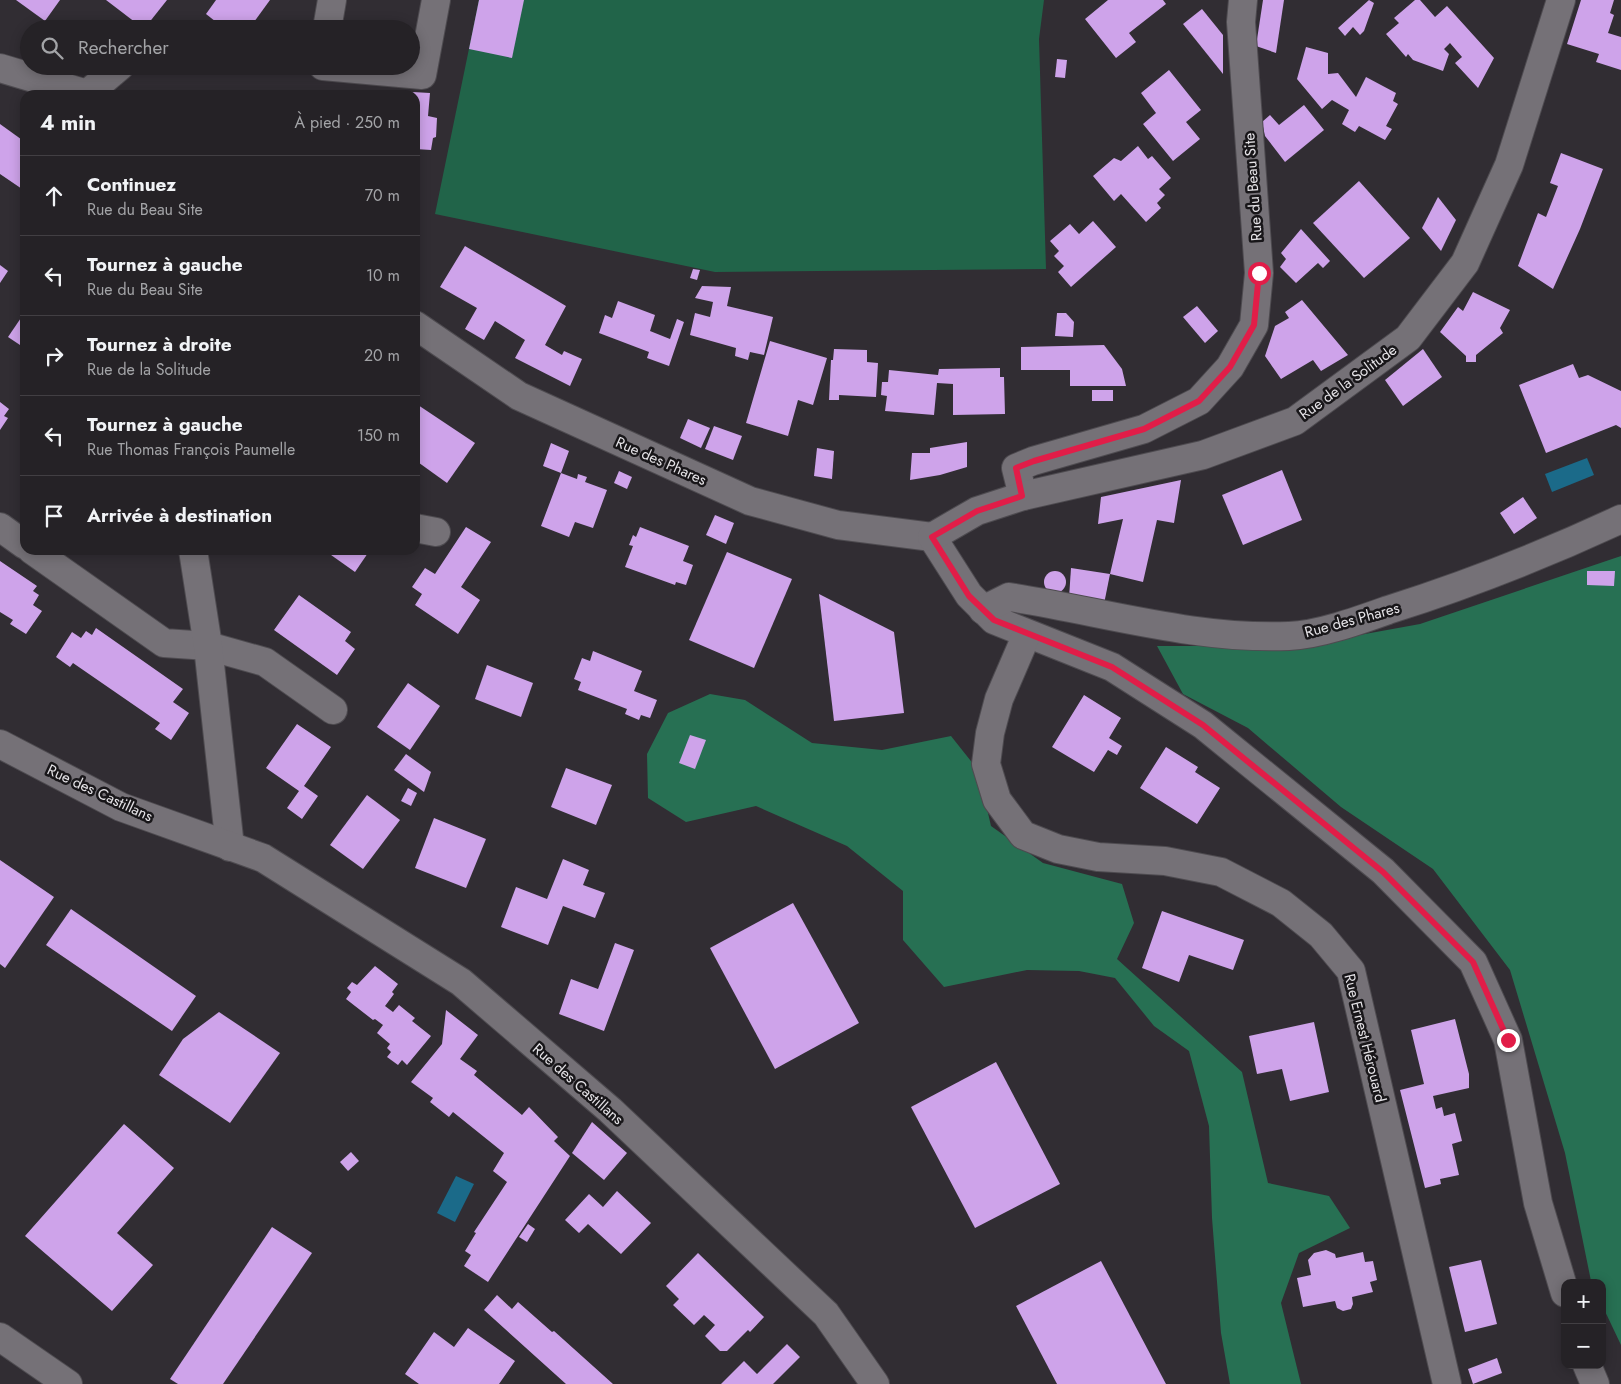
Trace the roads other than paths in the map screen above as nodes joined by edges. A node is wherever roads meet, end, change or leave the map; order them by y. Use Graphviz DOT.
graph roads {
  1 [pos="332,0"];
  2 [pos="436,0"];
  3 [pos="1243,0"];
  4 [pos="1561,0"];
  5 [pos="329,20"];
  6 [pos="0,68"];
  7 [pos="20,74"];
  8 [pos="23,75"];
  9 [pos="110,75"];
  10 [pos="420,75"];
  11 [pos="71,90"];
  12 [pos="93,90"];
  13 [pos="420,328"];
  14 [pos="1022,496"];
  15 [pos="1621,519"];
  16 [pos="0,527"];
  17 [pos="932,537"];
  18 [pos="20,541"];
  19 [pos="39,555"];
  20 [pos="194,555"];
  21 [pos="983,610"];
  22 [pos="1027,634"];
  23 [pos="208,646"];
  24 [pos="333,710"];
  25 [pos="0,744"];
  26 [pos="230,847"];
  27 [pos="1561,1280"];
  28 [pos="0,1337"];
  29 [pos="1589,1369"];
  30 [pos="68,1384"];
  31 [pos="875,1384"];
  32 [pos="1447,1384"];
  33 [pos="1595,1384"];
  1 -- 5 [label="street"];
  2 -- 10 [label="street"];
  3 -- 14 [label="street, Rue du Beau Site"];
  4 -- 14 [label="street, Rue de la Solitude"];
  6 -- 7 [label="street"];
  8 -- 11 [label="street"];
  9 -- 12 [label="street"];
  13 -- 17 [label="street, Rue des Phares"];
  14 -- 17 [label="street, Rue de la Solitude"];
  15 -- 21 [label="street, Rue des Phares"];
  16 -- 18 [label="street"];
  17 -- 21 [label="street"];
  19 -- 23 [label="street"];
  20 -- 23 [label="street"];
  21 -- 22 [label="street"];
  22 -- 27 [label="street"];
  22 -- 32 [label="street, Rue Ernest Hérouard"];
  23 -- 24 [label="street"];
  23 -- 26 [label="street"];
  25 -- 26 [label="street, Rue des Castillans"];
  26 -- 31 [label="street, Rue des Castillans"];
  28 -- 30 [label="street"];
  29 -- 33 [label="street"];
}
